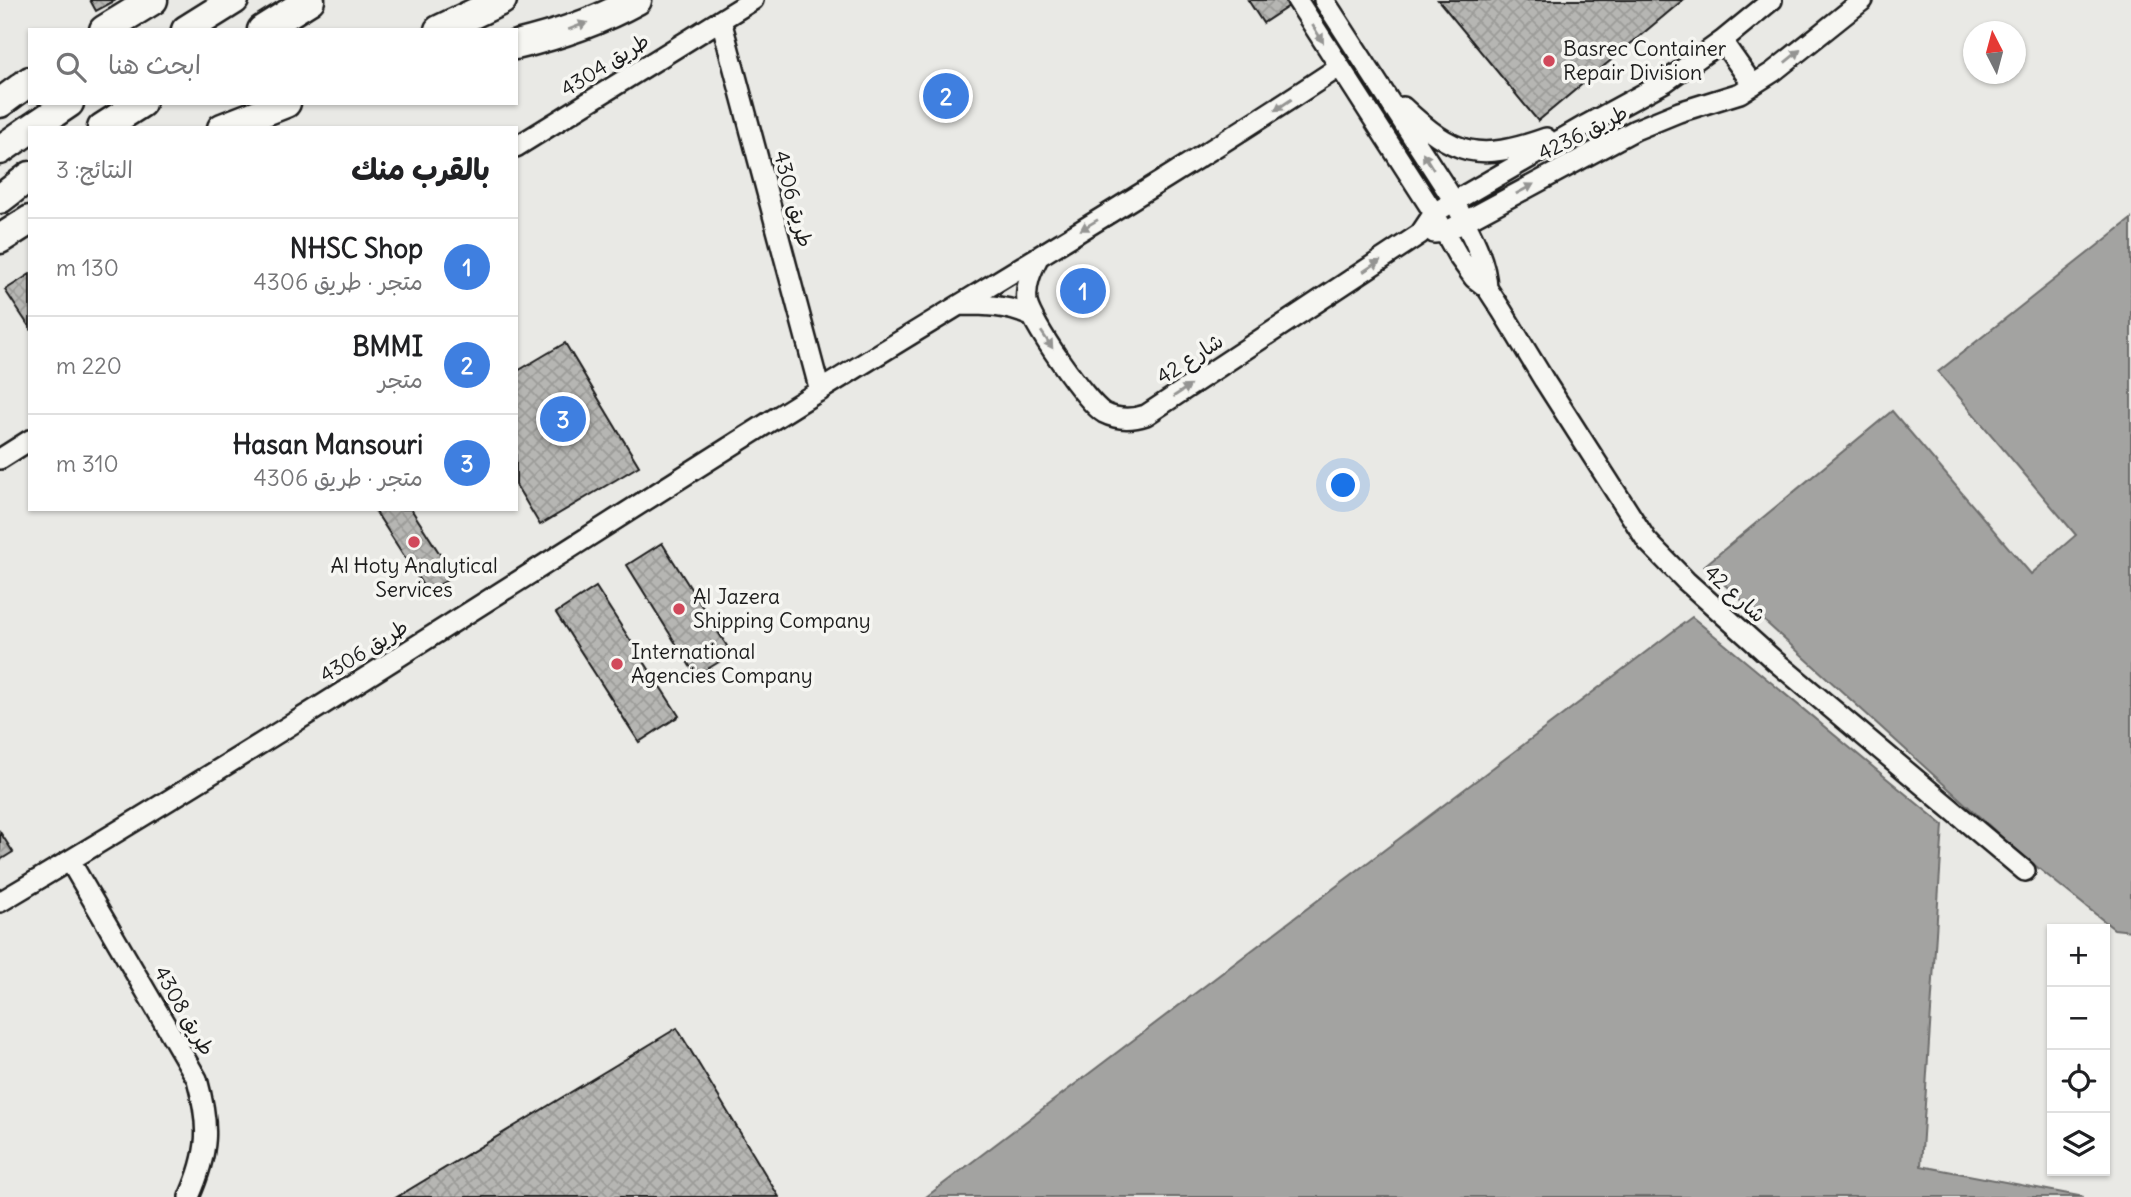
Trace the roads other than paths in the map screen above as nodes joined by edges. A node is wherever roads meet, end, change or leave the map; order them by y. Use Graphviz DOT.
graph roads {
  1 [pos="153,0"];
  2 [pos="234,0"];
  3 [pos="310,0"];
  4 [pos="502,0"];
  5 [pos="637,0"];
  6 [pos="753,0"];
  7 [pos="1297,0"];
  8 [pos="1324,0"];
  9 [pos="1772,0"];
  10 [pos="1862,0"];
  11 [pos="721,20"];
  12 [pos="107,28"];
  13 [pos="189,28"];
  14 [pos="265,28"];
  15 [pos="443,28"];
  16 [pos="1722,41"];
  17 [pos="518,44"];
  18 [pos="1339,67"];
  19 [pos="28,82"];
  20 [pos="1754,85"];
  21 [pos="1383,90"];
  22 [pos="0,103"];
  23 [pos="66,105"];
  24 [pos="138,105"];
  25 [pos="258,105"];
  26 [pos="281,105"];
  27 [pos="1586,124"];
  28 [pos="34,126"];
  29 [pos="105,126"];
  30 [pos="213,126"];
  31 [pos="227,126"];
  32 [pos="28,130"];
  33 [pos="518,146"];
  34 [pos="0,150"];
  35 [pos="28,178"];
  36 [pos="0,198"];
  37 [pos="1454,201"];
  38 [pos="1434,213"];
  39 [pos="28,221"];
  40 [pos="1465,222"];
  41 [pos="1445,232"];
  42 [pos="1420,234"];
  43 [pos="0,239"];
  44 [pos="1040,255"];
  45 [pos="1487,288"];
  46 [pos="958,305"];
  47 [pos="1031,316"];
  48 [pos="820,391"];
  49 [pos="28,441"];
  50 [pos="0,458"];
  51 [pos="70,861"];
  52 [pos="2025,871"];
  53 [pos="0,902"];
  54 [pos="189,1197"];
  1 -- 12 [label="highway"];
  2 -- 13 [label="highway"];
  3 -- 14 [label="highway"];
  4 -- 15 [label="highway"];
  17 -- 5 [label="highway, one-way"];
  6 -- 11 [label="street, طريق 4304"];
  7 -- 18 [label="street, شارع 42, one-way"];
  8 -- 21 [label="street, شارع 42"];
  9 -- 16 [label="street, طريق 4236"];
  20 -- 10 [label="street, طريق 4236, one-way"];
  11 -- 33 [label="street, طريق 4304"];
  11 -- 48 [label="street, طريق 4306"];
  16 -- 20 [label="street"];
  16 -- 27 [label="street, طريق 4236"];
  18 -- 38 [label="street, شارع 42"];
  18 -- 44 [label="street, طريق 4306, one-way"];
  19 -- 22 [label="highway"];
  40 -- 20 [label="street, طريق 4236, one-way"];
  21 -- 27 [label="street"];
  37 -- 21 [label="street, شارع 42, one-way"];
  23 -- 28 [label="highway"];
  24 -- 29 [label="highway"];
  25 -- 30 [label="highway"];
  26 -- 31 [label="highway"];
  27 -- 37 [label="street, طريق 4236"];
  32 -- 34 [label="highway"];
  35 -- 36 [label="highway"];
  37 -- 38 [label="street, شارع 42"];
  37 -- 40 [label="street, شارع 42"];
  38 -- 41 [label="street, شارع 42"];
  38 -- 42 [label="street, شارع 42"];
  39 -- 43 [label="highway"];
  40 -- 41 [label="street, شارع 42"];
  40 -- 45 [label="street, شارع 42"];
  41 -- 42 [label="street, شارع 42"];
  41 -- 45 [label="street, شارع 42"];
  47 -- 42 [label="street, شارع 42, one-way"];
  44 -- 46 [label="street, طريق 4306"];
  44 -- 47 [label="street"];
  45 -- 52 [label="street, شارع 42"];
  46 -- 47 [label="street"];
  46 -- 48 [label="street, طريق 4306"];
  48 -- 51 [label="street, طريق 4306"];
  49 -- 50 [label="street"];
  51 -- 53 [label="street, طريق 4306"];
  51 -- 54 [label="street, طريق 4308"];
}
